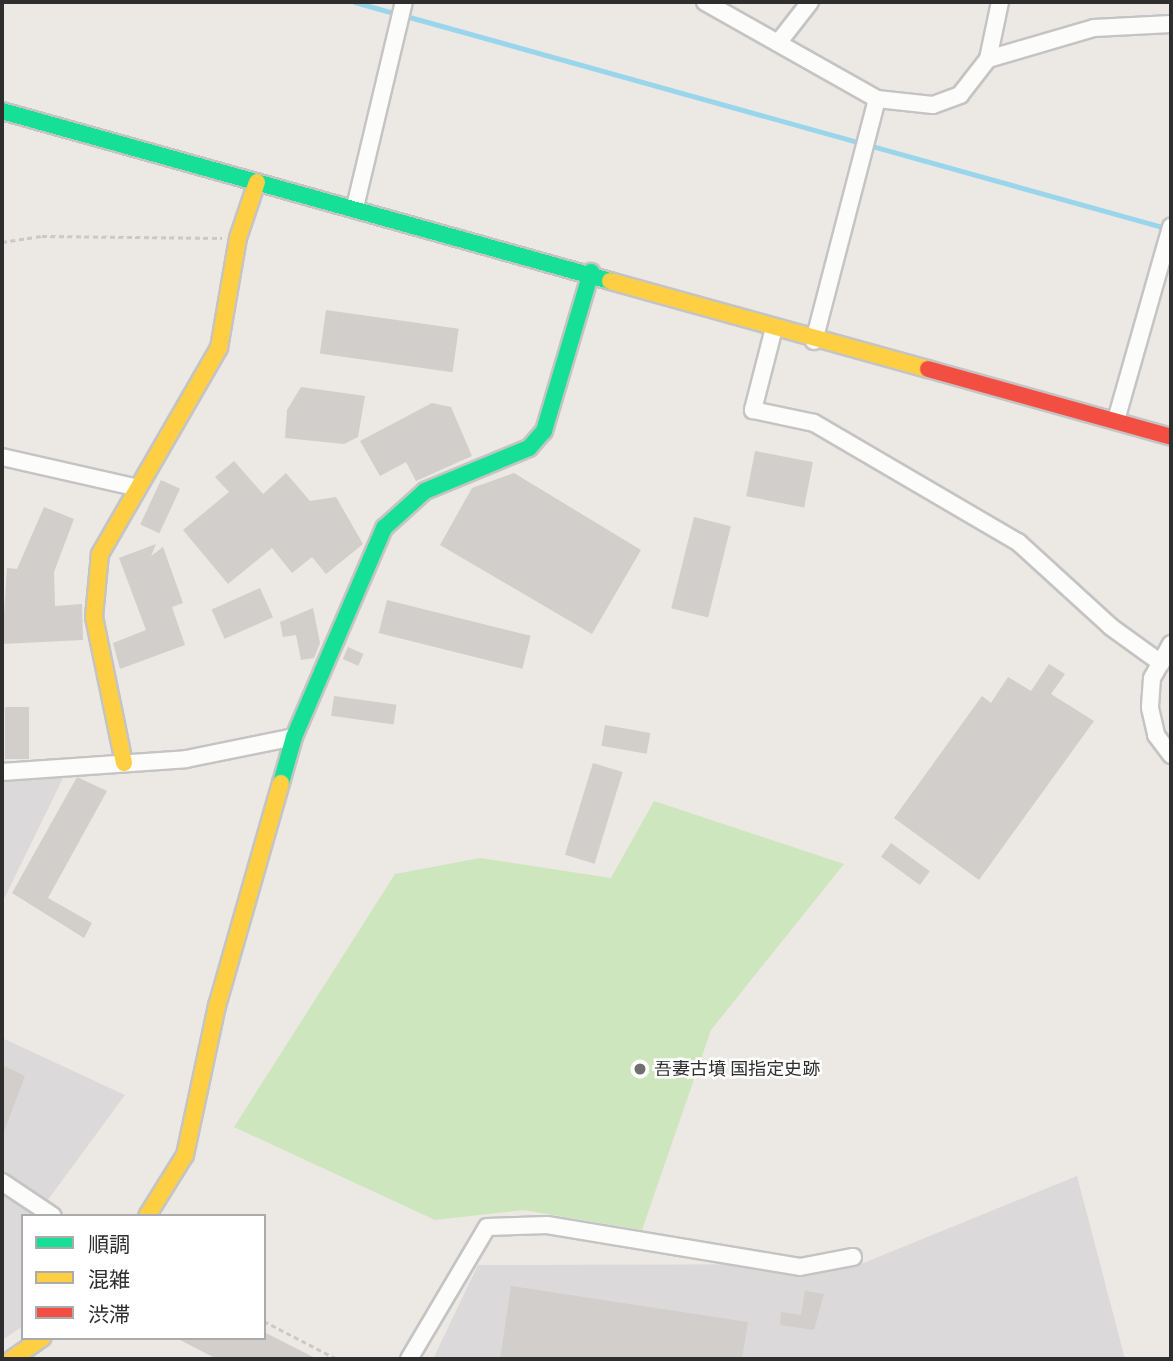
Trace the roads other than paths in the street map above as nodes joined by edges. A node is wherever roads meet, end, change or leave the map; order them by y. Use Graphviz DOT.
graph roads {
  1 [pos="404,2"];
  2 [pos="705,2"];
  3 [pos="810,2"];
  4 [pos="1000,2"];
  5 [pos="1171,24"];
  6 [pos="778,43"];
  7 [pos="988,59"];
  8 [pos="877,99"];
  9 [pos="2,111"];
  10 [pos="257,182"];
  11 [pos="355,207"];
  12 [pos="1171,227"];
  13 [pos="591,272"];
  14 [pos="774,328"];
  15 [pos="814,341"];
  16 [pos="1116,419"];
  17 [pos="1171,437"];
  18 [pos="2,457"];
  19 [pos="138,488"];
  20 [pos="1171,644"];
  21 [pos="1161,663"];
  22 [pos="294,737"];
  23 [pos="1171,755"];
  24 [pos="124,763"];
  25 [pos="2,772"];
  26 [pos="2,1182"];
  27 [pos="49,1214"];
  28 [pos="148,1214"];
  29 [pos="853,1257"];
  30 [pos="38,1340"];
  31 [pos="12,1359"];
  32 [pos="409,1359"];
  1 -- 11 [label="street"];
  2 -- 6 [label="street"];
  3 -- 6 [label="street"];
  4 -- 7 [label="street"];
  5 -- 7 [label="street"];
  6 -- 8 [label="street"];
  7 -- 8 [label="street"];
  8 -- 15 [label="street"];
  9 -- 10 [label="street"];
  10 -- 11 [label="street"];
  10 -- 19 [label="street"];
  11 -- 13 [label="street"];
  12 -- 16 [label="street"];
  13 -- 14 [label="street"];
  13 -- 22 [label="street"];
  14 -- 15 [label="street"];
  14 -- 21 [label="street"];
  15 -- 16 [label="street"];
  16 -- 17 [label="street"];
  18 -- 19 [label="street"];
  19 -- 24 [label="street"];
  20 -- 21 [label="street"];
  21 -- 23 [label="street"];
  22 -- 24 [label="street"];
  22 -- 28 [label="street"];
  24 -- 25 [label="street"];
  26 -- 27 [label="street"];
  29 -- 32 [label="street"];
  30 -- 31 [label="street"];
}
